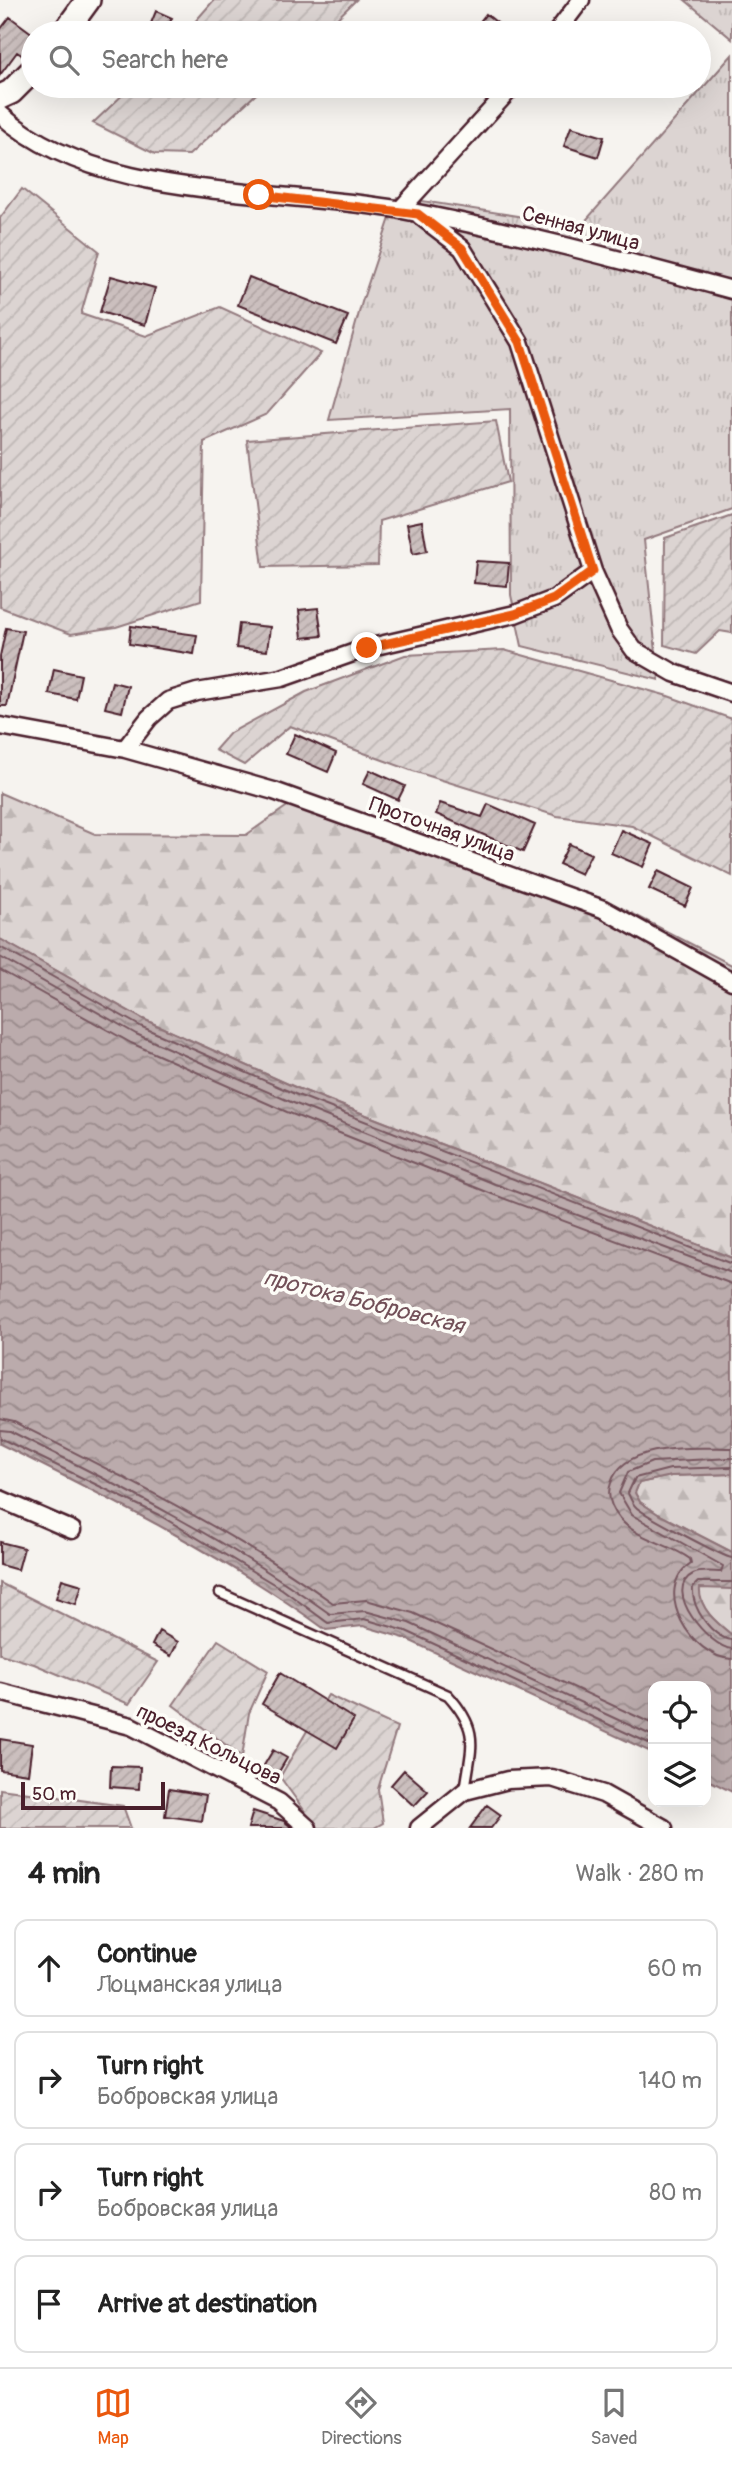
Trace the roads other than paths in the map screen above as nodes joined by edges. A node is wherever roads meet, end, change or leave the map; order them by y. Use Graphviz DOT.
graph roads {
  1 [pos="88,0"];
  2 [pos="581,0"];
  3 [pos="73,21"];
  4 [pos="565,21"];
  5 [pos="21,82"];
  6 [pos="0,97"];
  7 [pos="502,98"];
  8 [pos="0,114"];
  9 [pos="400,210"];
  10 [pos="418,214"];
  11 [pos="732,290"];
  12 [pos="593,571"];
  13 [pos="732,693"];
  14 [pos="0,726"];
  15 [pos="125,749"];
  16 [pos="732,981"];
  17 [pos="0,1499"];
  18 [pos="72,1530"];
  19 [pos="220,1592"];
  20 [pos="0,1692"];
  21 [pos="465,1791"];
  22 [pos="309,1828"];
  23 [pos="419,1828"];
  24 [pos="664,1828"];
  1 -- 3 [label="street"];
  2 -- 4 [label="street"];
  5 -- 6 [label="street"];
  7 -- 9 [label="street"];
  8 -- 9 [label="street, Сенная улица"];
  9 -- 10 [label="street, Сенная улица"];
  10 -- 11 [label="street, Сенная улица"];
  10 -- 12 [label="street"];
  12 -- 13 [label="street"];
  12 -- 15 [label="street"];
  14 -- 15 [label="street, Проточная улица"];
  15 -- 16 [label="street, Проточная улица"];
  17 -- 18 [label="street"];
  19 -- 21 [label="lane"];
  20 -- 22 [label="street, проезд Кольцова"];
  21 -- 23 [label="street"];
  21 -- 24 [label="street"];
}
